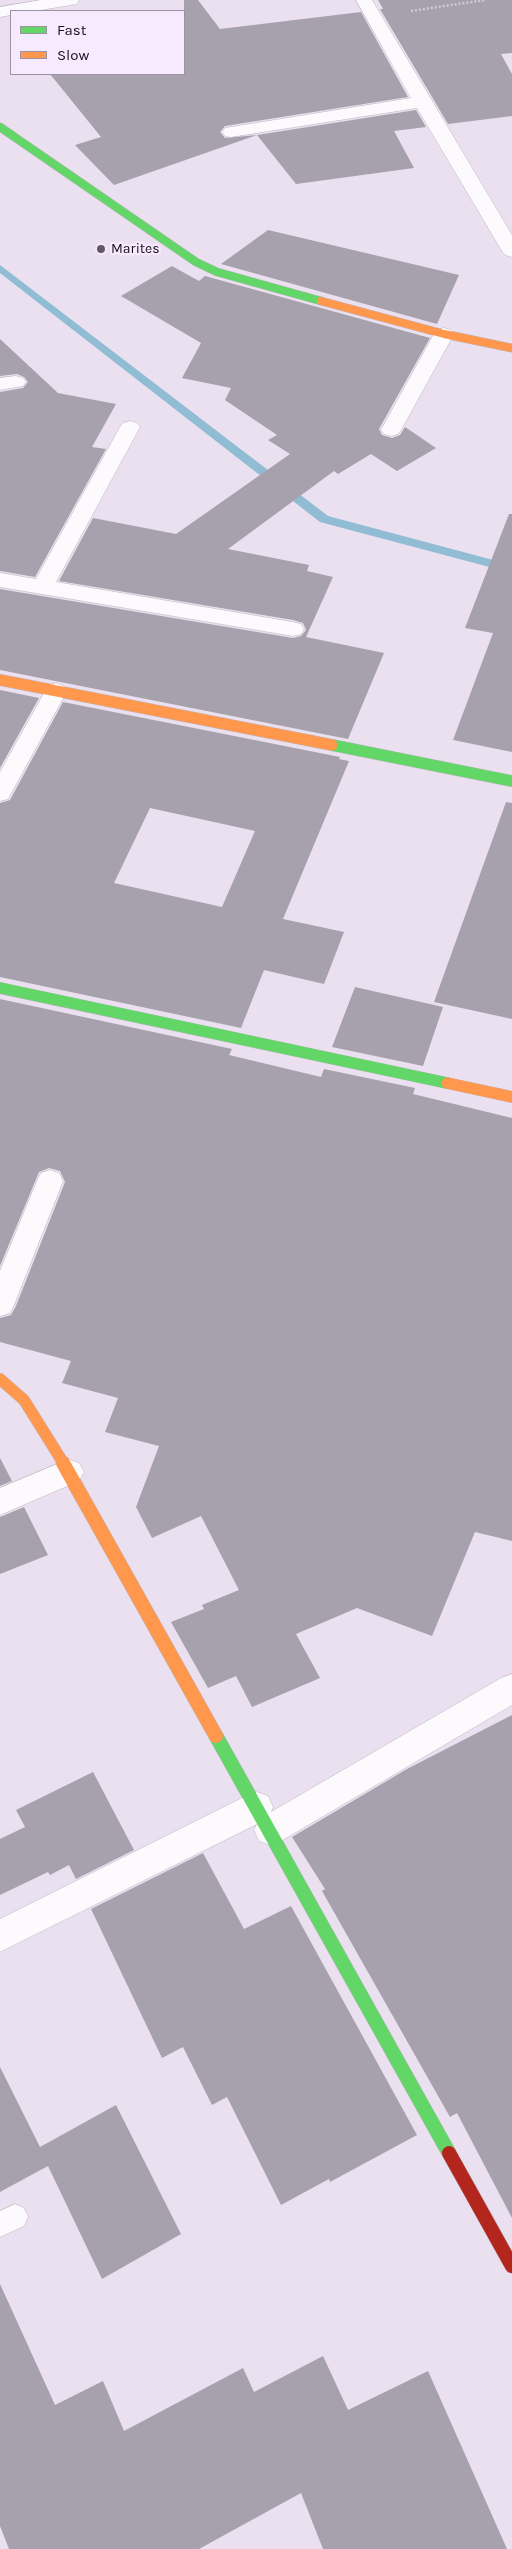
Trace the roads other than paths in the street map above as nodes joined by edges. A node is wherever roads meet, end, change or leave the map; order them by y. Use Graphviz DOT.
graph roads {
  1 [pos="71,0"];
  2 [pos="364,0"];
  3 [pos="12,10"];
  4 [pos="422,102"];
  5 [pos="0,127"];
  6 [pos="231,132"];
  7 [pos="512,251"];
  8 [pos="444,334"];
  9 [pos="512,348"];
  10 [pos="130,427"];
  11 [pos="391,430"];
  12 [pos="0,580"];
  13 [pos="42,587"];
  14 [pos="293,629"];
  15 [pos="0,680"];
  16 [pos="56,691"];
  17 [pos="512,781"];
  18 [pos="0,793"];
  19 [pos="0,988"];
  20 [pos="512,1097"];
  21 [pos="50,1180"];
  22 [pos="0,1305"];
  23 [pos="0,1379"];
  24 [pos="69,1472"];
  25 [pos="0,1502"];
  26 [pos="512,1688"];
  27 [pos="264,1818"];
  28 [pos="0,1936"];
  29 [pos="512,2266"];
  1 -- 3 [label="street"];
  2 -- 4 [label="street"];
  4 -- 6 [label="street"];
  4 -- 7 [label="street"];
  5 -- 8 [label="street"];
  8 -- 9 [label="street"];
  8 -- 11 [label="street"];
  10 -- 13 [label="street"];
  12 -- 13 [label="street"];
  13 -- 14 [label="street"];
  15 -- 16 [label="street"];
  16 -- 17 [label="street"];
  16 -- 18 [label="street"];
  19 -- 20 [label="street"];
  21 -- 22 [label="street"];
  23 -- 24 [label="street"];
  24 -- 25 [label="street"];
  24 -- 27 [label="street"];
  26 -- 27 [label="street"];
  27 -- 28 [label="street"];
  27 -- 29 [label="street"];
}
